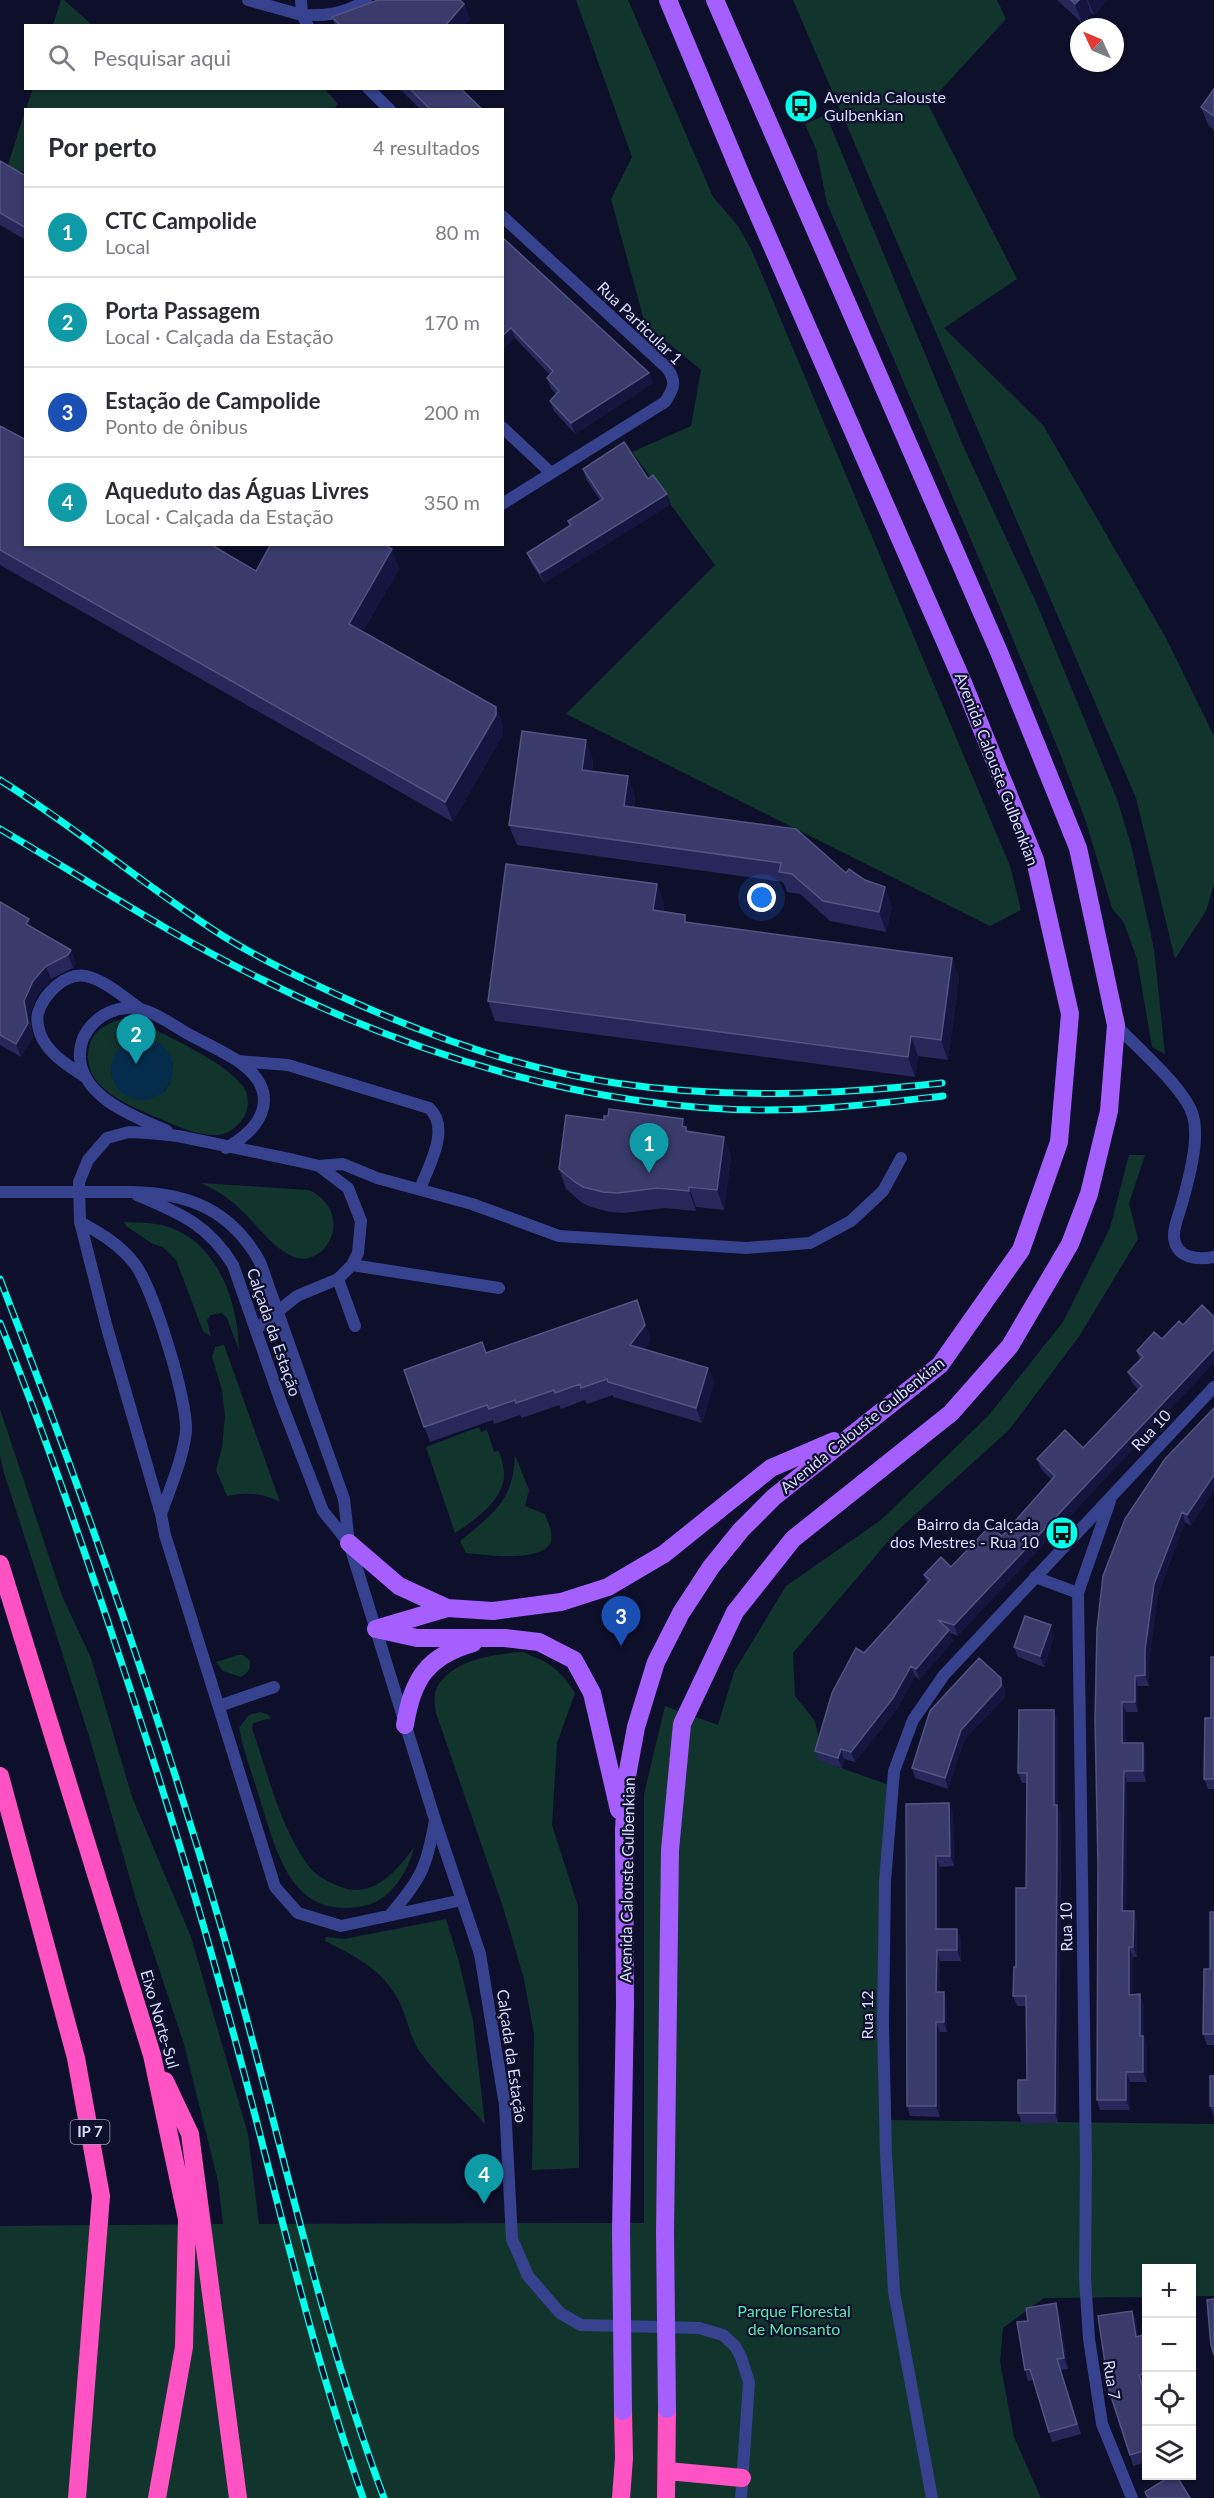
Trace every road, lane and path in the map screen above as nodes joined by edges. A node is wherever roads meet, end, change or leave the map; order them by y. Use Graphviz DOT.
graph roads {
  1 [pos="248,0"];
  2 [pos="302,0"];
  3 [pos="366,0"];
  4 [pos="668,0"];
  5 [pos="716,0"];
  6 [pos="305,20"];
  7 [pos="370,90"];
  8 [pos="388,108"];
  9 [pos="504,218"];
  10 [pos="504,429"];
  11 [pos="551,473"];
  12 [pos="504,503"];
  13 [pos="142,1010"];
  14 [pos="1116,1025"];
  15 [pos="238,1061"];
  16 [pos="86,1077"];
  17 [pos="178,1136"];
  18 [pos="226,1148"];
  19 [pos="901,1158"];
  20 [pos="319,1166"];
  21 [pos="420,1189"];
  22 [pos="0,1192"];
  23 [pos="131,1192"];
  24 [pos="80,1222"];
  25 [pos="1214,1257"];
  26 [pos="352,1265"];
  27 [pos="338,1279"];
  28 [pos="499,1287"];
  29 [pos="277,1310"];
  30 [pos="355,1326"];
  31 [pos="256,1329"];
  32 [pos="1214,1387"];
  33 [pos="858,1430"];
  34 [pos="1112,1496"];
  35 [pos="161,1514"];
  36 [pos="349,1543"];
  37 [pos="0,1564"];
  38 [pos="1035,1577"];
  39 [pos="1078,1593"];
  40 [pos="447,1608"];
  41 [pos="376,1629"];
  42 [pos="491,1638"];
  43 [pos="274,1687"];
  44 [pos="219,1706"];
  45 [pos="405,1725"];
  46 [pos="0,1776"];
  47 [pos="435,1820"];
  48 [pos="624,1830"];
  49 [pos="462,1900"];
  50 [pos="390,1915"];
  51 [pos="152,2055"];
  52 [pos="1084,2260"];
  53 [pos="667,2409"];
  54 [pos="623,2411"];
  55 [pos="668,2471"];
  56 [pos="742,2478"];
  57 [pos="77,2498"];
  58 [pos="157,2498"];
  59 [pos="238,2498"];
  60 [pos="621,2498"];
  61 [pos="666,2498"];
  62 [pos="741,2498"];
  63 [pos="932,2498"];
  64 [pos="1132,2498"];
  1 -- 6 [label="street"];
  2 -- 6 [label="street"];
  3 -- 6 [label="street"];
  4 -- 33 [label="main road, Avenida Calouste Gulbenkian"];
  5 -- 14 [label="main road"];
  7 -- 8 [label="street"];
  9 -- 11 [label="street, Rua Particular 1"];
  10 -- 11 [label="street"];
  11 -- 12 [label="street, Rua Particular 1"];
  13 -- 15 [label="street"];
  13 -- 16 [label="street"];
  13 -- 16 [label="street"];
  14 -- 25 [label="street"];
  14 -- 53 [label="main road, bridge"];
  15 -- 18 [label="street"];
  15 -- 21 [label="street"];
  16 -- 17 [label="street"];
  17 -- 18 [label="street"];
  17 -- 24 [label="street"];
  18 -- 20 [label="street"];
  19 -- 21 [label="street"];
  20 -- 21 [label="street"];
  20 -- 26 [label="street"];
  22 -- 23 [label="street, bridge"];
  23 -- 29 [label="street, Calçada da Estação"];
  23 -- 31 [label="street, Calçada da Estação"];
  24 -- 35 [label="street"];
  24 -- 35 [label="street"];
  26 -- 27 [label="street"];
  26 -- 28 [label="street"];
  27 -- 29 [label="street"];
  27 -- 30 [label="street"];
  29 -- 31 [label="street"];
  29 -- 36 [label="street, Calçada da Estação"];
  31 -- 36 [label="street, Calçada da Estação"];
  32 -- 34 [label="street, Rua 10"];
  33 -- 40 [label="main road"];
  33 -- 48 [label="main road, Avenida Calouste Gulbenkian"];
  34 -- 38 [label="street, Rua 10"];
  34 -- 39 [label="street, Rua 10"];
  35 -- 44 [label="street"];
  36 -- 40 [label="main road"];
  36 -- 41 [label="street, Calçada da Estação"];
  37 -- 51 [label="highway, Eixo Norte-Sul"];
  38 -- 39 [label="street"];
  38 -- 63 [label="street, Rua 12"];
  39 -- 52 [label="street, Rua 10"];
  40 -- 41 [label="main road"];
  41 -- 42 [label="main road"];
  41 -- 45 [label="street, Calçada da Estação"];
  42 -- 45 [label="main road"];
  42 -- 48 [label="main road"];
  43 -- 44 [label="street"];
  44 -- 50 [label="street"];
  45 -- 47 [label="street, Calçada da Estação"];
  46 -- 57 [label="highway, IP 7"];
  47 -- 49 [label="street, Calçada da Estação"];
  47 -- 50 [label="street"];
  48 -- 54 [label="main road, Avenida Calouste Gulbenkian, bridge"];
  49 -- 50 [label="street"];
  49 -- 56 [label="street, Calçada da Estação"];
  51 -- 58 [label="highway, Eixo Norte-Sul"];
  51 -- 59 [label="highway"];
  52 -- 64 [label="street, Rua 7"];
  53 -- 55 [label="highway"];
  54 -- 60 [label="highway"];
  55 -- 56 [label="highway"];
  55 -- 61 [label="highway"];
  56 -- 62 [label="street, Calçada da Estação"];
}
